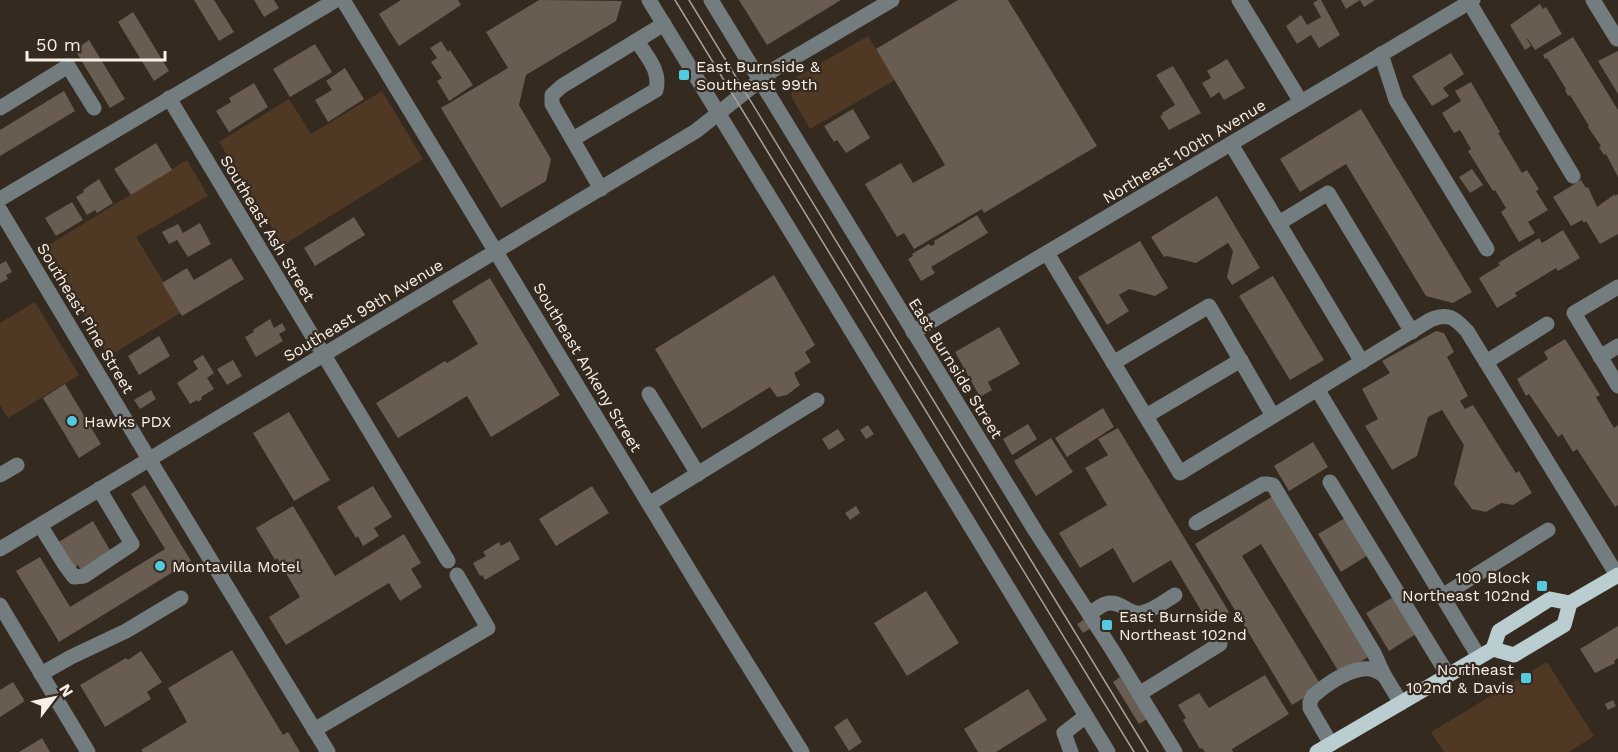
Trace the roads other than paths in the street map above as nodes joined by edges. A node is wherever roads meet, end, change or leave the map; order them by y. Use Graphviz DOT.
graph roads {
  1 [pos="336,0"];
  2 [pos="343,0"];
  3 [pos="649,0"];
  4 [pos="711,0"];
  5 [pos="892,0"];
  6 [pos="1239,0"];
  7 [pos="1593,0"];
  8 [pos="1471,1"];
  9 [pos="664,24"];
  10 [pos="1617,39"];
  11 [pos="637,41"];
  12 [pos="1381,54"];
  13 [pos="760,80"];
  14 [pos="170,98"];
  15 [pos="1301,102"];
  16 [pos="0,108"];
  17 [pos="94,108"];
  18 [pos="719,113"];
  19 [pos="573,140"];
  20 [pos="1231,144"];
  21 [pos="1573,176"];
  22 [pos="601,189"];
  23 [pos="1,199"];
  24 [pos="1279,223"];
  25 [pos="1487,249"];
  26 [pos="497,252"];
  27 [pos="1047,253"];
  28 [pos="1618,287"];
  29 [pos="1546,324"];
  30 [pos="913,332"];
  31 [pos="1412,332"];
  32 [pos="1618,346"];
  33 [pos="324,355"];
  34 [pos="1600,357"];
  35 [pos="1241,360"];
  36 [pos="1362,362"];
  37 [pos="1486,362"];
  38 [pos="1113,363"];
  39 [pos="1618,386"];
  40 [pos="1317,389"];
  41 [pos="649,394"];
  42 [pos="817,400"];
  43 [pos="1146,416"];
  44 [pos="1273,416"];
  45 [pos="149,459"];
  46 [pos="17,465"];
  47 [pos="698,474"];
  48 [pos="0,475"];
  49 [pos="1330,482"];
  50 [pos="99,489"];
  51 [pos="650,504"];
  52 [pos="1196,523"];
  53 [pos="39,525"];
  54 [pos="1548,530"];
  55 [pos="0,549"];
  56 [pos="448,561"];
  57 [pos="457,575"];
  58 [pos="1618,575"];
  59 [pos="1175,595"];
  60 [pos="1442,596"];
  61 [pos="181,598"];
  62 [pos="1570,603"];
  63 [pos="0,605"];
  64 [pos="1089,614"];
  65 [pos="1220,644"];
  66 [pos="1493,649"];
  67 [pos="1479,657"];
  68 [pos="41,674"];
  69 [pos="1384,675"];
  70 [pos="1448,675"];
  71 [pos="1139,694"];
  72 [pos="1401,703"];
  73 [pos="1086,716"];
  74 [pos="314,730"];
  75 [pos="1324,748"];
  76 [pos="88,752"];
  77 [pos="328,752"];
  78 [pos="802,752"];
  79 [pos="1071,752"];
  80 [pos="1108,752"];
  81 [pos="1175,752"];
  1 -- 14 [label="street"];
  2 -- 26 [label="street, Southeast Ankeny Street"];
  3 -- 9 [label="street"];
  4 -- 13 [label="street, East Burnside Street"];
  5 -- 13 [label="street, Southeast 99th Avenue"];
  6 -- 15 [label="street"];
  7 -- 10 [label="street"];
  8 -- 12 [label="street, Northeast 100th Avenue"];
  8 -- 21 [label="street"];
  9 -- 11 [label="street"];
  9 -- 18 [label="street"];
  11 -- 19 [label="street"];
  11 -- 19 [label="street"];
  12 -- 15 [label="street, Northeast 100th Avenue"];
  12 -- 25 [label="street"];
  13 -- 18 [label="street, Southeast 99th Avenue"];
  13 -- 30 [label="street, East Burnside Street"];
  14 -- 23 [label="street"];
  14 -- 33 [label="street, Southeast Ash Street"];
  15 -- 20 [label="street, Northeast 100th Avenue"];
  16 -- 17 [label="street"];
  18 -- 22 [label="street, Southeast 99th Avenue"];
  18 -- 73 [label="street"];
  19 -- 22 [label="street"];
  20 -- 24 [label="street"];
  20 -- 27 [label="street, Northeast 100th Avenue"];
  22 -- 26 [label="street, Southeast 99th Avenue"];
  23 -- 45 [label="street, Southeast Pine Street"];
  24 -- 31 [label="street"];
  24 -- 36 [label="street"];
  26 -- 33 [label="street, Southeast 99th Avenue"];
  26 -- 51 [label="street, Southeast Ankeny Street"];
  27 -- 30 [label="street, Northeast 100th Avenue"];
  27 -- 38 [label="street"];
  28 -- 34 [label="street"];
  29 -- 37 [label="street"];
  30 -- 64 [label="street, East Burnside Street"];
  31 -- 36 [label="street"];
  31 -- 37 [label="street"];
  32 -- 34 [label="street"];
  33 -- 45 [label="street, Southeast 99th Avenue"];
  33 -- 56 [label="street, Southeast Ash Street"];
  34 -- 39 [label="street"];
  35 -- 38 [label="street"];
  35 -- 43 [label="street"];
  35 -- 44 [label="street"];
  36 -- 40 [label="street"];
  37 -- 58 [label="street"];
  38 -- 43 [label="street"];
  40 -- 44 [label="street"];
  40 -- 60 [label="street"];
  41 -- 47 [label="street"];
  42 -- 47 [label="street"];
  43 -- 44 [label="street"];
  45 -- 50 [label="street, Southeast 99th Avenue"];
  45 -- 74 [label="street, Southeast Pine Street"];
  46 -- 48 [label="street"];
  47 -- 51 [label="street"];
  49 -- 70 [label="street"];
  50 -- 53 [label="street, Southeast 99th Avenue"];
  50 -- 53 [label="street"];
  51 -- 78 [label="street, Southeast Ankeny Street"];
  52 -- 69 [label="street"];
  53 -- 55 [label="street, Southeast 99th Avenue"];
  54 -- 60 [label="street"];
  57 -- 74 [label="street"];
  58 -- 62 [label="main road"];
  59 -- 64 [label="street"];
  60 -- 67 [label="street"];
  61 -- 68 [label="street"];
  62 -- 66 [label="main road"];
  62 -- 66 [label="main road"];
  63 -- 68 [label="street"];
  64 -- 71 [label="street, East Burnside Street"];
  65 -- 71 [label="street"];
  66 -- 67 [label="main road"];
  67 -- 70 [label="main road"];
  68 -- 76 [label="street"];
  69 -- 72 [label="street"];
  69 -- 75 [label="street"];
  70 -- 72 [label="main road"];
  71 -- 81 [label="street, East Burnside Street"];
  72 -- 75 [label="main road"];
  73 -- 79 [label="street"];
  73 -- 80 [label="street"];
  74 -- 77 [label="street, Southeast Pine Street"];
}
